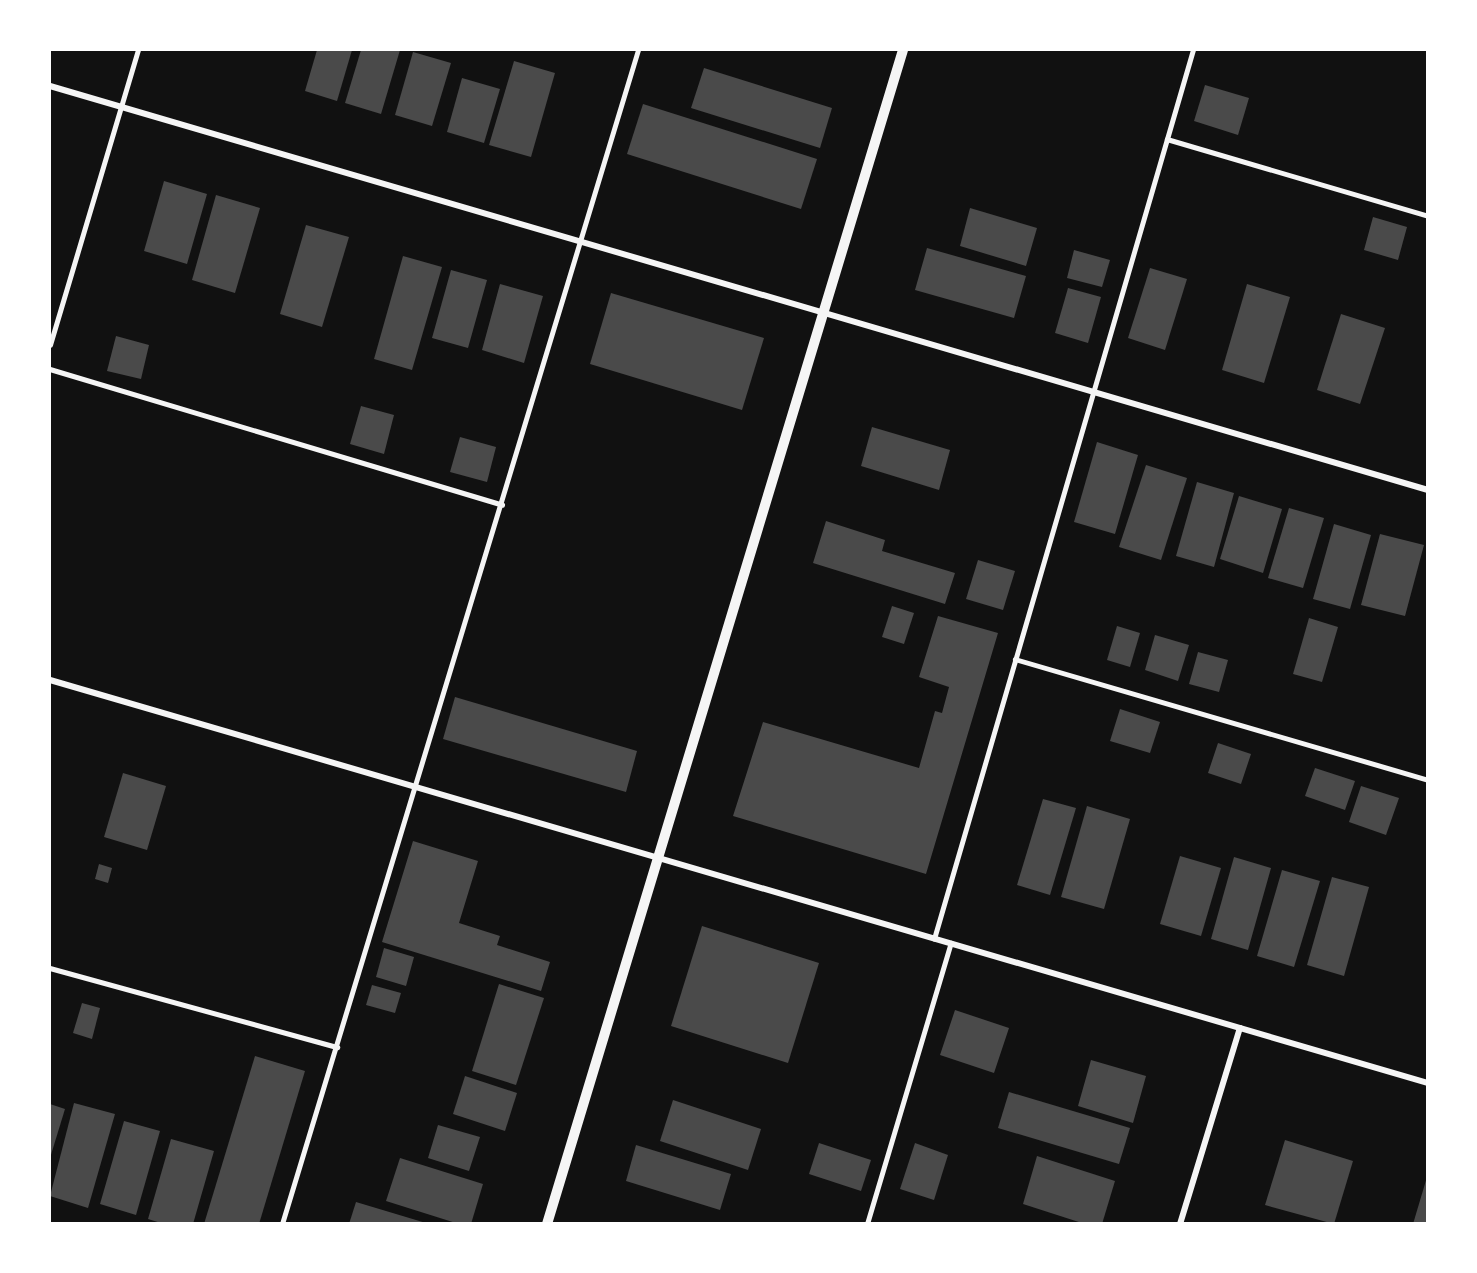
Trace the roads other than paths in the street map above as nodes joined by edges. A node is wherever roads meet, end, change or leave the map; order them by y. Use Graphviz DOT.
graph roads {
  1 [pos="138,50"];
  2 [pos="638,50"];
  3 [pos="903,50"];
  4 [pos="1194,50"];
  5 [pos="50,86"];
  6 [pos="122,107"];
  7 [pos="1167,139"];
  8 [pos="1428,216"];
  9 [pos="581,241"];
  10 [pos="823,311"];
  11 [pos="50,345"];
  12 [pos="50,369"];
  13 [pos="1092,391"];
  14 [pos="1428,490"];
  15 [pos="502,505"];
  16 [pos="1015,659"];
  17 [pos="50,680"];
  18 [pos="1428,780"];
  19 [pos="417,787"];
  20 [pos="658,857"];
  21 [pos="934,939"];
  22 [pos="951,944"];
  23 [pos="50,968"];
  24 [pos="1240,1028"];
  25 [pos="337,1047"];
  26 [pos="1428,1083"];
  27 [pos="282,1224"];
  28 [pos="547,1224"];
  29 [pos="867,1224"];
  30 [pos="1180,1224"];
  1 -- 6 [label="lane"];
  2 -- 9 [label="lane"];
  3 -- 10 [label="street"];
  4 -- 7 [label="lane"];
  5 -- 6 [label="street"];
  6 -- 9 [label="street"];
  6 -- 11 [label="lane"];
  7 -- 8 [label="lane"];
  7 -- 13 [label="lane"];
  9 -- 10 [label="street"];
  9 -- 15 [label="lane"];
  10 -- 13 [label="street"];
  10 -- 20 [label="street"];
  12 -- 15 [label="lane"];
  13 -- 14 [label="street"];
  13 -- 16 [label="lane"];
  15 -- 19 [label="lane"];
  16 -- 18 [label="lane"];
  16 -- 21 [label="lane"];
  17 -- 19 [label="street"];
  19 -- 20 [label="street"];
  19 -- 25 [label="lane"];
  20 -- 21 [label="street"];
  20 -- 28 [label="street"];
  21 -- 22 [label="street"];
  22 -- 24 [label="street"];
  22 -- 29 [label="lane"];
  23 -- 25 [label="lane"];
  24 -- 26 [label="street"];
  24 -- 30 [label="street"];
  25 -- 27 [label="lane"];
}
